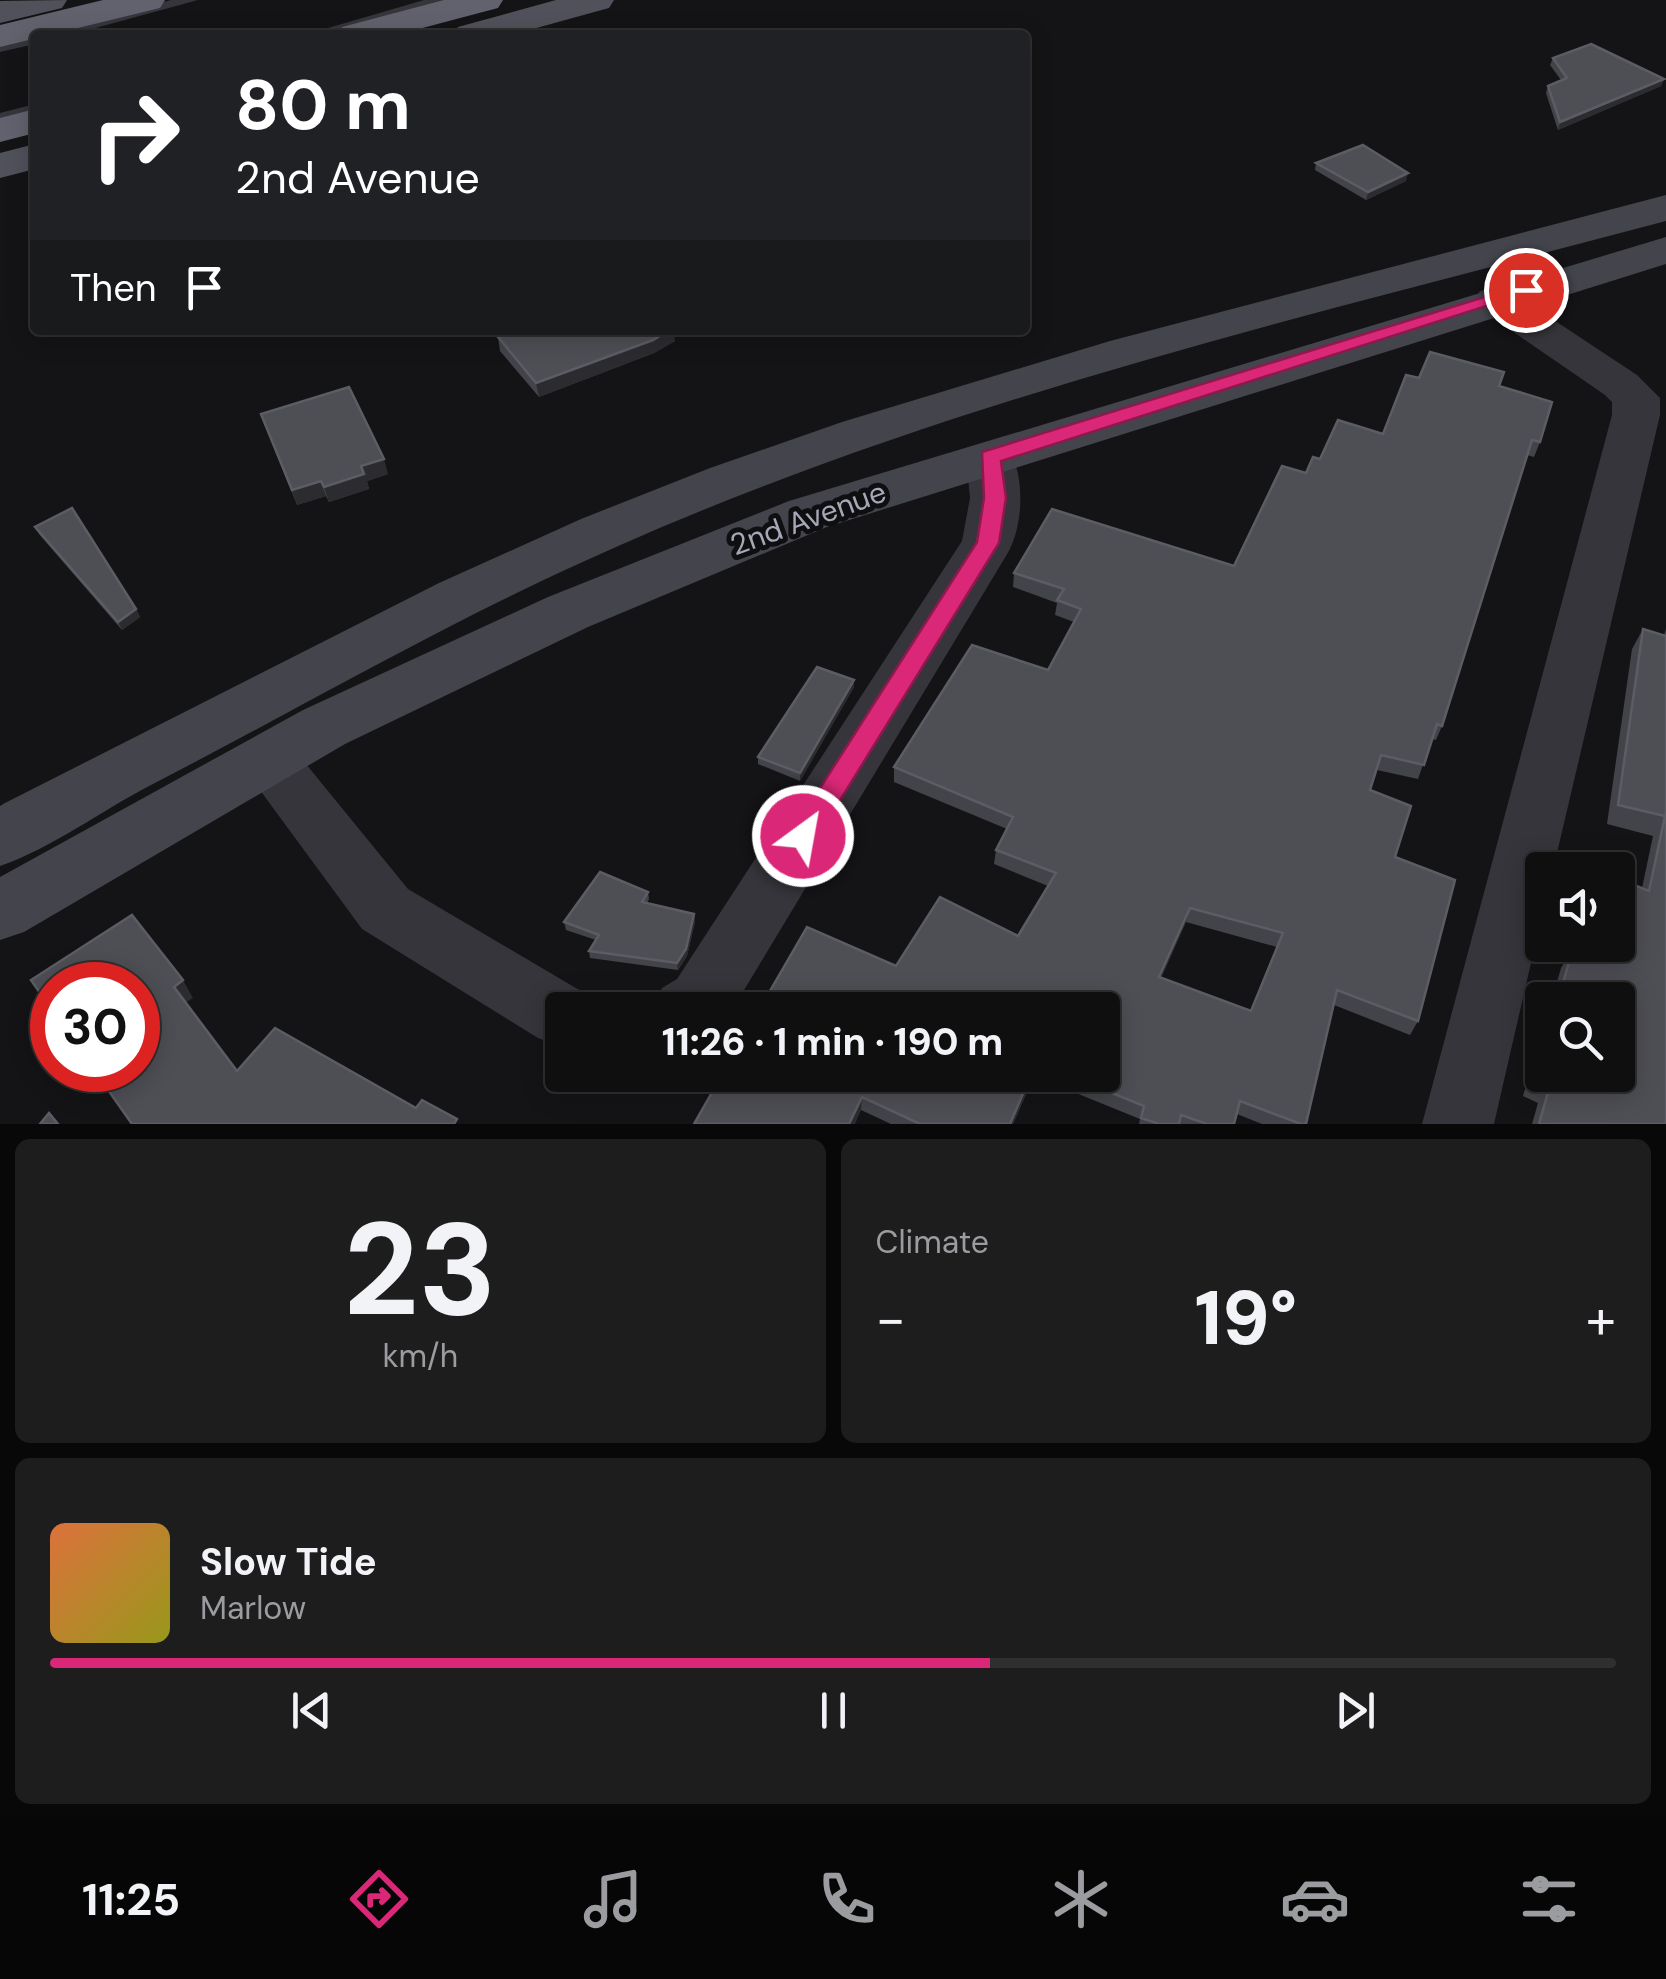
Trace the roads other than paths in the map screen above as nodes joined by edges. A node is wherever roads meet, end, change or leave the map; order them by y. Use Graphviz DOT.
graph roads {
  1 [pos="49,0"];
  2 [pos="147,0"];
  3 [pos="190,0"];
  4 [pos="442,0"];
  5 [pos="486,0"];
  6 [pos="596,0"];
  7 [pos="0,12"];
  8 [pos="70,30"];
  9 [pos="331,30"];
  10 [pos="374,30"];
  11 [pos="488,30"];
  12 [pos="0,36"];
  13 [pos="30,40"];
  14 [pos="0,48"];
  15 [pos="30,109"];
  16 [pos="0,118"];
  17 [pos="30,122"];
  18 [pos="0,130"];
  19 [pos="30,157"];
  20 [pos="0,166"];
  21 [pos="1666,208"];
  22 [pos="1666,250"];
  23 [pos="1495,300"];
  24 [pos="990,457"];
  25 [pos="267,759"];
  26 [pos="0,839"];
  27 [pos="0,911"];
  28 [pos="705,992"];
  29 [pos="545,1006"];
  30 [pos="1458,1124"];
  1 -- 7 [label="main road"];
  2 -- 12 [label="highway"];
  3 -- 8 [label="lane"];
  4 -- 9 [label="lane"];
  5 -- 10 [label="highway"];
  6 -- 11 [label="main road"];
  13 -- 14 [label="lane"];
  15 -- 16 [label="lane"];
  17 -- 18 [label="highway"];
  19 -- 20 [label="main road"];
  21 -- 26 [label="street, 2nd Avenue"];
  22 -- 23 [label="street, 2nd Avenue"];
  23 -- 24 [label="street, 2nd Avenue"];
  23 -- 30 [label="street"];
  24 -- 25 [label="street, 2nd Avenue"];
  24 -- 28 [label="street"];
  25 -- 27 [label="street, 2nd Avenue"];
  25 -- 29 [label="street"];
}
